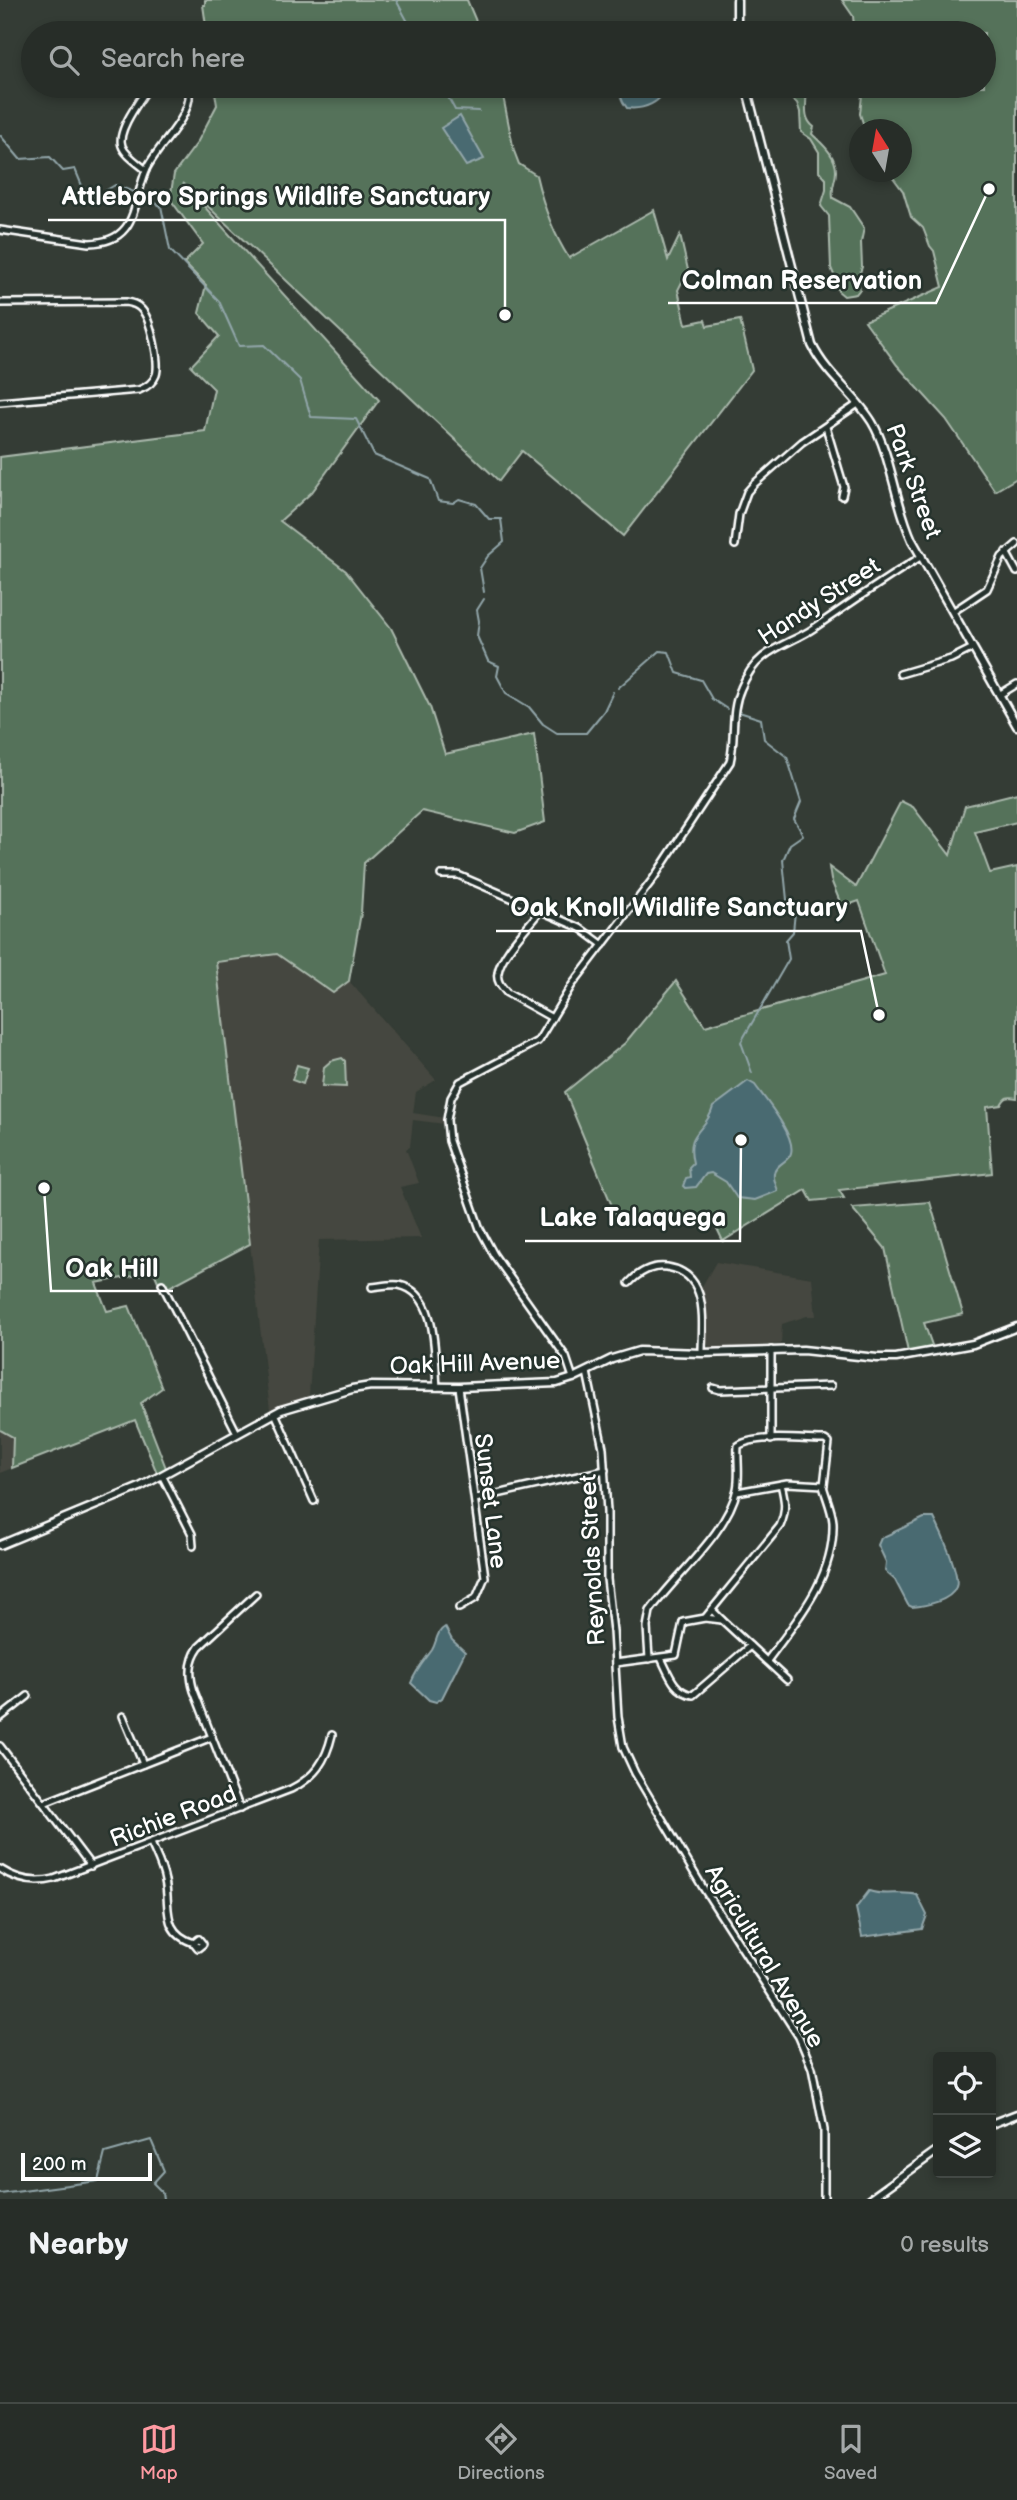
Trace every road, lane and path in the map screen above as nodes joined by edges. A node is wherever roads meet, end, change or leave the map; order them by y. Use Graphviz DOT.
graph roads {
  1 [pos="737,0"];
  2 [pos="737,21"];
  3 [pos="142,98"];
  4 [pos="190,98"];
  5 [pos="749,98"];
  6 [pos="146,170"];
  7 [pos="0,230"];
  8 [pos="0,303"];
  9 [pos="0,402"];
  10 [pos="858,404"];
  11 [pos="826,427"];
  12 [pos="842,496"];
  13 [pos="1017,544"];
  14 [pos="735,545"];
  15 [pos="1006,552"];
  16 [pos="922,556"];
  17 [pos="1017,572"];
  18 [pos="954,611"];
  19 [pos="973,648"];
  20 [pos="900,674"];
  21 [pos="1017,684"];
  22 [pos="999,695"];
  23 [pos="1017,726"];
  24 [pos="442,875"];
  25 [pos="540,911"];
  26 [pos="603,945"];
  27 [pos="552,1018"];
  28 [pos="629,1283"];
  29 [pos="162,1284"];
  30 [pos="372,1287"];
  31 [pos="1017,1327"];
  32 [pos="771,1350"];
  33 [pos="702,1353"];
  34 [pos="587,1371"];
  35 [pos="573,1378"];
  36 [pos="831,1386"];
  37 [pos="437,1387"];
  38 [pos="459,1387"];
  39 [pos="713,1388"];
  40 [pos="771,1388"];
  41 [pos="275,1413"];
  42 [pos="237,1433"];
  43 [pos="771,1440"];
  44 [pos="605,1471"];
  45 [pos="162,1475"];
  46 [pos="781,1484"];
  47 [pos="823,1486"];
  48 [pos="737,1492"];
  49 [pos="475,1499"];
  50 [pos="314,1501"];
  51 [pos="0,1545"];
  52 [pos="193,1546"];
  53 [pos="256,1594"];
  54 [pos="459,1608"];
  55 [pos="712,1610"];
  56 [pos="705,1618"];
  57 [pos="722,1620"];
  58 [pos="750,1646"];
  59 [pos="661,1658"];
  60 [pos="649,1659"];
  61 [pos="767,1661"];
  62 [pos="615,1663"];
  63 [pos="787,1680"];
  64 [pos="28,1696"];
  65 [pos="123,1716"];
  66 [pos="0,1717"];
  67 [pos="332,1735"];
  68 [pos="212,1737"];
  69 [pos="0,1746"];
  70 [pos="623,1747"];
  71 [pos="142,1764"];
  72 [pos="44,1803"];
  73 [pos="240,1809"];
  74 [pos="151,1843"];
  75 [pos="91,1866"];
  76 [pos="2,1870"];
  77 [pos="0,1879"];
  78 [pos="194,1943"];
  79 [pos="1017,2114"];
  80 [pos="996,2122"];
  81 [pos="933,2154"];
  82 [pos="824,2199"];
  83 [pos="870,2199"];
  1 -- 2 [label="main road"];
  3 -- 6 [label="street"];
  4 -- 6 [label="street"];
  5 -- 10 [label="main road, Park Street"];
  6 -- 7 [label="street"];
  8 -- 9 [label="street"];
  10 -- 11 [label="street"];
  10 -- 16 [label="main road, Park Street"];
  11 -- 12 [label="street"];
  11 -- 14 [label="street"];
  13 -- 15 [label="street"];
  15 -- 17 [label="street"];
  15 -- 18 [label="street"];
  16 -- 18 [label="main road, Park Street"];
  16 -- 26 [label="street, Handy Street"];
  18 -- 19 [label="main road, Park Street"];
  19 -- 20 [label="street"];
  19 -- 22 [label="main road, Park Street"];
  21 -- 22 [label="street"];
  22 -- 23 [label="main road, Park Street"];
  24 -- 25 [label="street"];
  25 -- 26 [label="street"];
  25 -- 27 [label="street"];
  26 -- 27 [label="street, Handy Street"];
  27 -- 35 [label="street, Handy Street"];
  28 -- 33 [label="street"];
  29 -- 42 [label="street"];
  30 -- 37 [label="street"];
  31 -- 32 [label="main road, Oak Hill Avenue"];
  32 -- 33 [label="main road, Oak Hill Avenue"];
  32 -- 40 [label="street"];
  33 -- 34 [label="main road, Oak Hill Avenue"];
  34 -- 35 [label="main road, Oak Hill Avenue"];
  34 -- 44 [label="street, Reynolds Street"];
  35 -- 38 [label="main road, Oak Hill Avenue"];
  36 -- 40 [label="street"];
  37 -- 38 [label="main road, Oak Hill Avenue"];
  37 -- 41 [label="main road, Oak Hill Avenue"];
  38 -- 49 [label="street, Sunset Lane"];
  39 -- 40 [label="street"];
  40 -- 43 [label="street"];
  41 -- 42 [label="main road, Oak Hill Avenue"];
  41 -- 50 [label="street"];
  42 -- 45 [label="main road, Oak Hill Avenue"];
  43 -- 47 [label="street"];
  43 -- 48 [label="street"];
  44 -- 49 [label="street"];
  44 -- 62 [label="street, Reynolds Street"];
  45 -- 51 [label="main road, Oak Hill Avenue"];
  45 -- 52 [label="street"];
  46 -- 47 [label="street"];
  46 -- 48 [label="street"];
  46 -- 55 [label="street"];
  47 -- 61 [label="street"];
  48 -- 60 [label="street"];
  49 -- 54 [label="street, Sunset Lane"];
  53 -- 68 [label="street"];
  55 -- 56 [label="street"];
  55 -- 57 [label="street"];
  56 -- 57 [label="street"];
  56 -- 59 [label="street"];
  57 -- 58 [label="street"];
  58 -- 59 [label="street"];
  58 -- 61 [label="street"];
  59 -- 60 [label="street"];
  60 -- 62 [label="street"];
  61 -- 63 [label="street"];
  62 -- 70 [label="street, Reynolds Street"];
  64 -- 66 [label="street"];
  65 -- 71 [label="street"];
  67 -- 73 [label="street, Richie Road"];
  68 -- 71 [label="street"];
  68 -- 73 [label="street"];
  69 -- 72 [label="street"];
  70 -- 82 [label="street, Agricultural Avenue"];
  71 -- 72 [label="street"];
  72 -- 75 [label="street"];
  73 -- 74 [label="street, Richie Road"];
  74 -- 75 [label="street, Richie Road"];
  74 -- 78 [label="street"];
  75 -- 76 [label="street, Richie Road"];
  76 -- 77 [label="street"];
  79 -- 80 [label="main road"];
  81 -- 83 [label="main road"];
}
